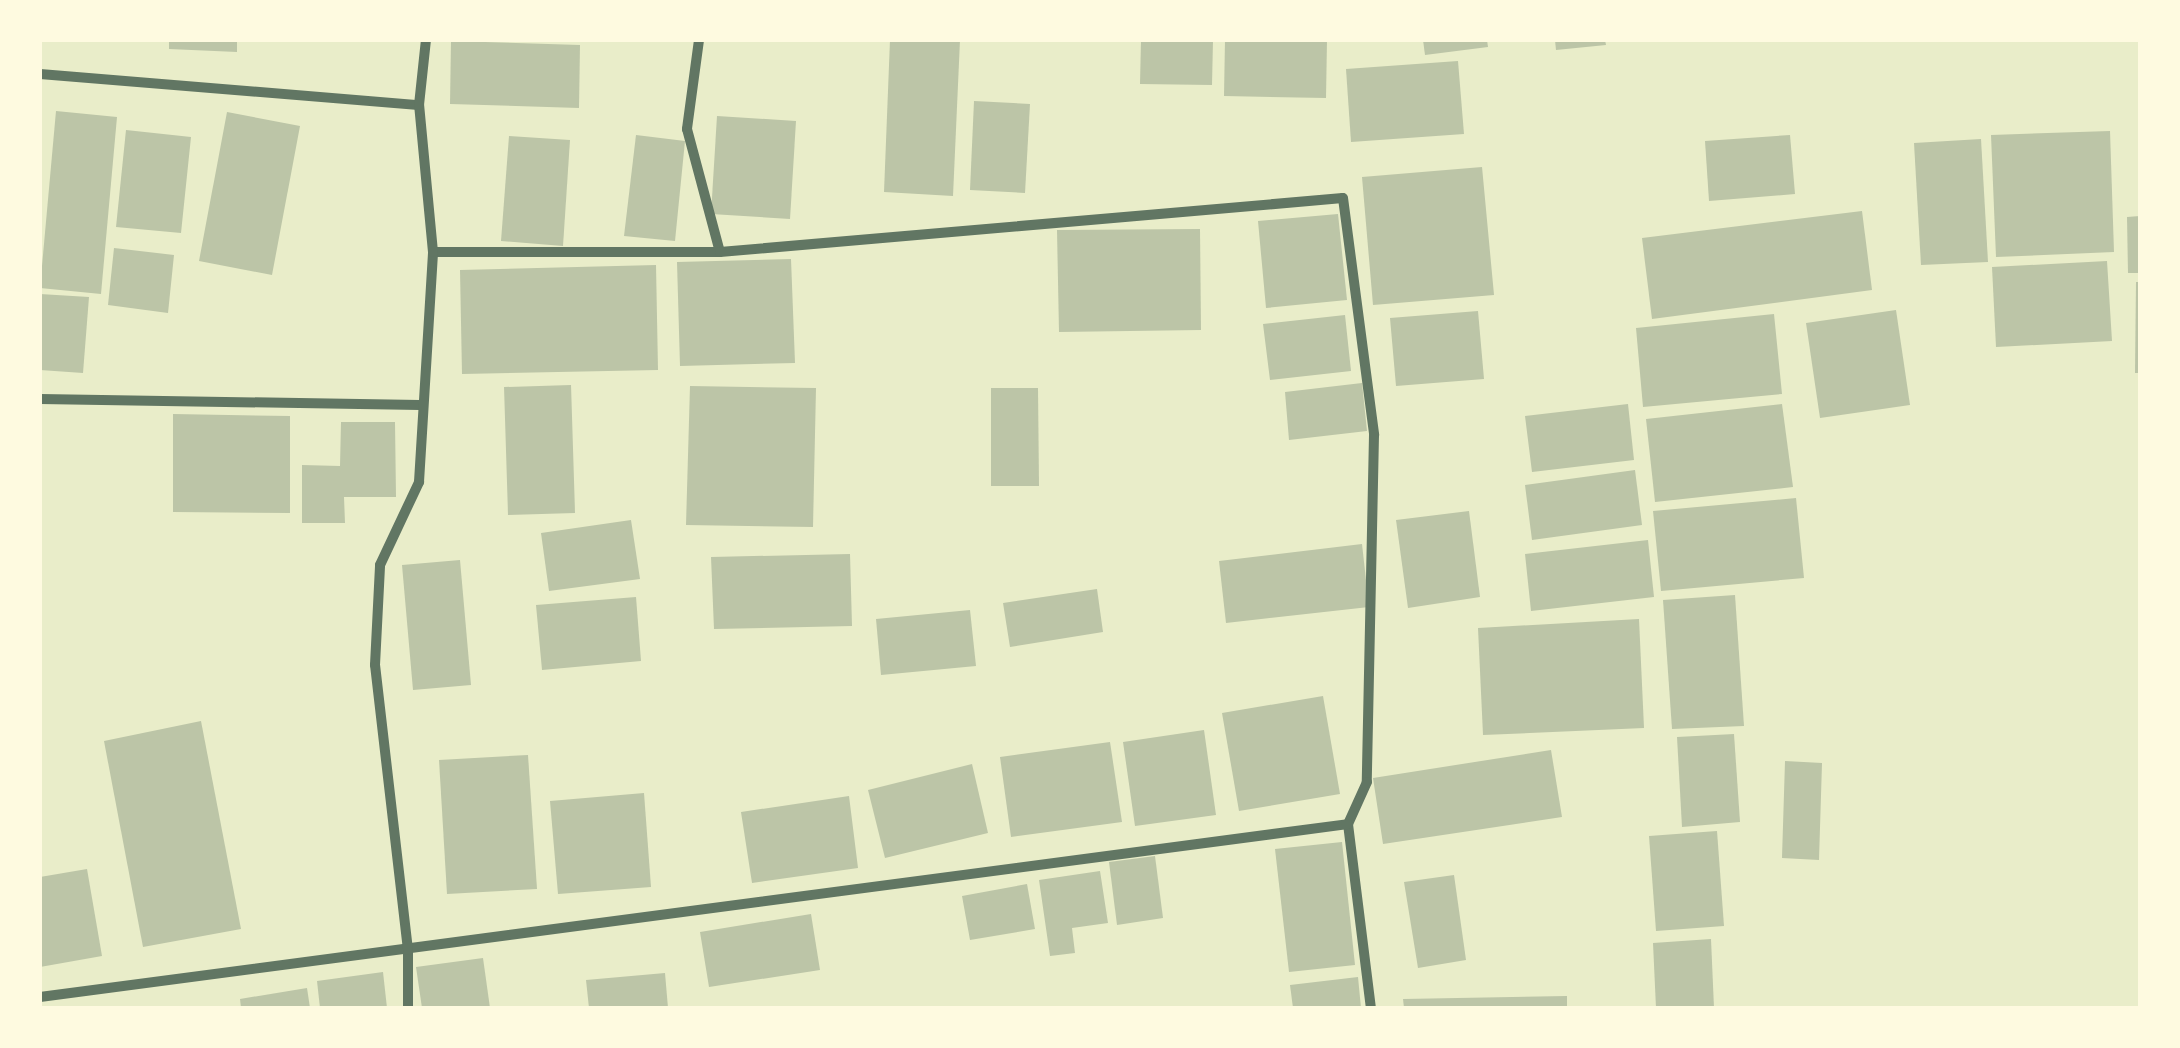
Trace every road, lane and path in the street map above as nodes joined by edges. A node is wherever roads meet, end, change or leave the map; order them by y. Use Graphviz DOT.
graph roads {
  1 [pos="426,40"];
  2 [pos="698,40"];
  3 [pos="40,74"];
  4 [pos="419,105"];
  5 [pos="433,252"];
  6 [pos="720,252"];
  7 [pos="40,400"];
  8 [pos="420,406"];
  9 [pos="1348,824"];
  10 [pos="408,950"];
  11 [pos="40,997"];
  12 [pos="408,1008"];
  13 [pos="1371,1008"];
  1 -- 4 [label="street"];
  2 -- 6 [label="street"];
  3 -- 4 [label="street"];
  4 -- 5 [label="street"];
  5 -- 6 [label="street"];
  5 -- 8 [label="street"];
  6 -- 9 [label="street"];
  7 -- 8 [label="street"];
  8 -- 10 [label="street"];
  9 -- 10 [label="street"];
  9 -- 13 [label="street"];
  10 -- 11 [label="street"];
  10 -- 12 [label="street"];
}
